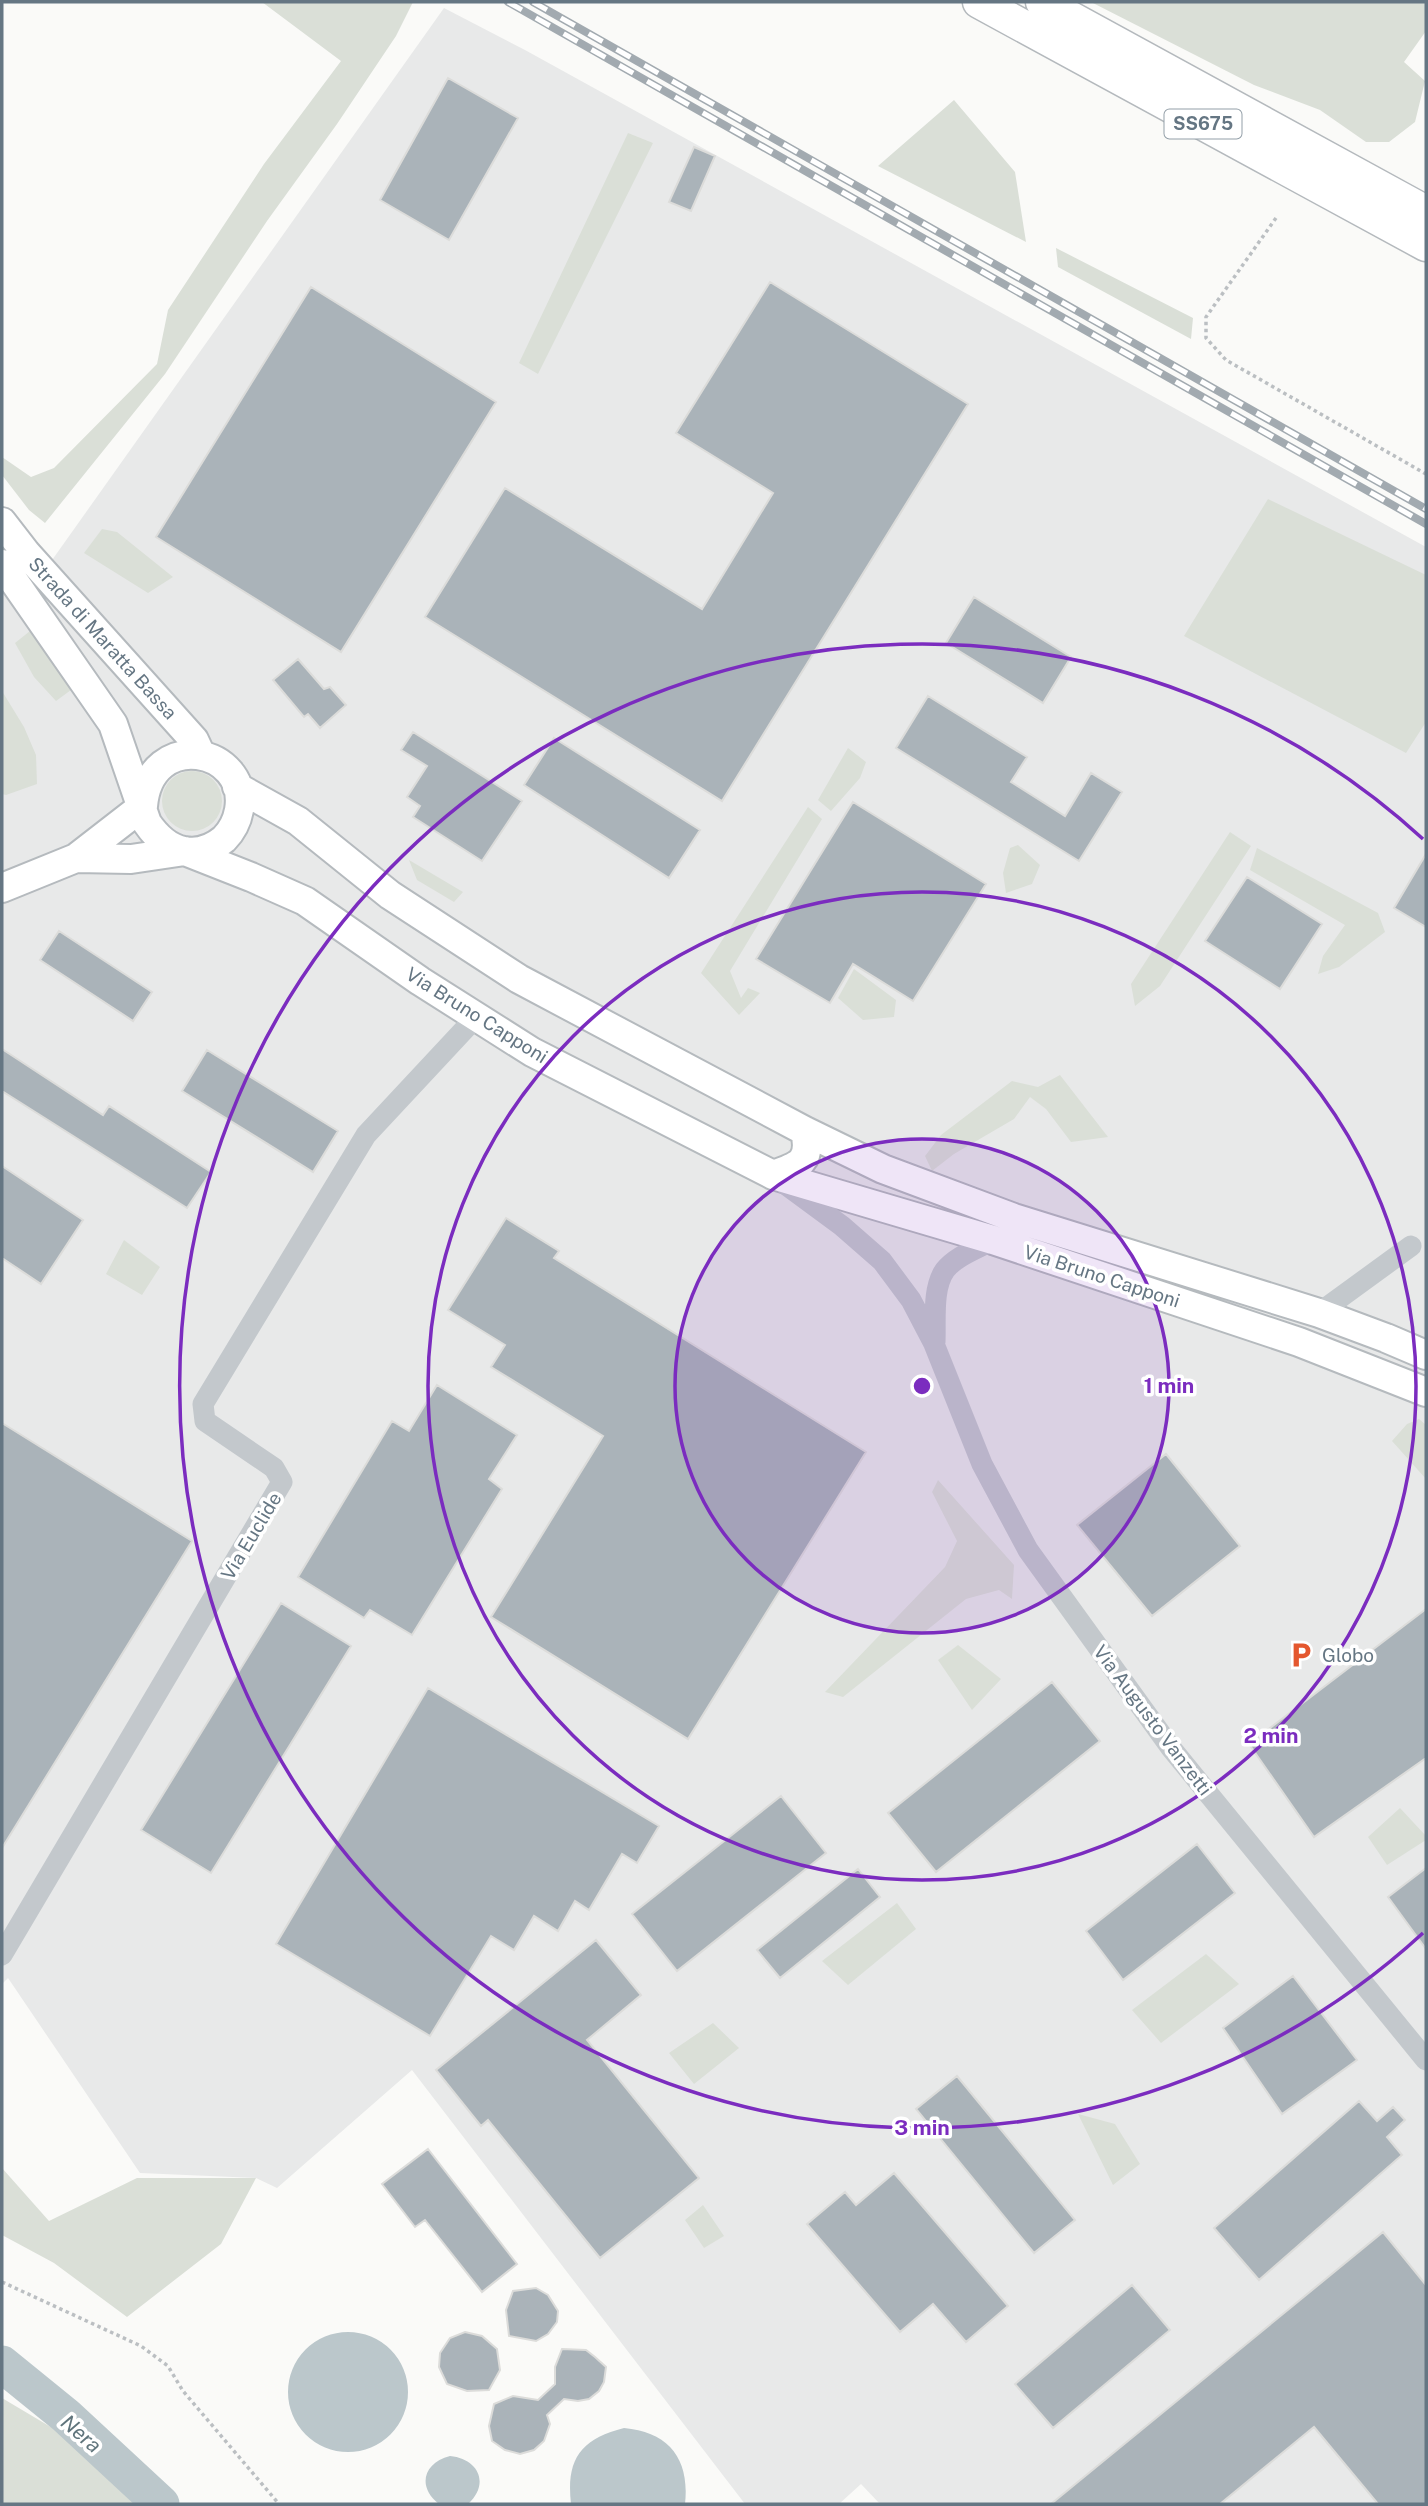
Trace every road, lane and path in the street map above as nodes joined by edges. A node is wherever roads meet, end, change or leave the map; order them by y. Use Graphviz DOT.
graph roads {
  1 [pos="979,2"];
  2 [pos="1042,2"];
  3 [pos="1426,212"];
  4 [pos="1276,218"];
  5 [pos="1426,245"];
  6 [pos="1426,474"];
  7 [pos="2,522"];
  8 [pos="2,564"];
  9 [pos="201,755"];
  10 [pos="237,787"];
  11 [pos="143,806"];
  12 [pos="184,852"];
  13 [pos="76,858"];
  14 [pos="2,888"];
  15 [pos="476,1017"];
  16 [pos="805,1131"];
  17 [pos="773,1175"];
  18 [pos="993,1240"];
  19 [pos="1411,1246"];
  20 [pos="1319,1313"];
  21 [pos="934,1344"];
  22 [pos="1426,1356"];
  23 [pos="1426,1392"];
  24 [pos="2,1955"];
  25 [pos="1426,2060"];
  26 [pos="2,2282"];
  27 [pos="279,2504"];
  1 -- 5 [label="highway, SS675"];
  2 -- 3 [label="highway, SS675"];
  4 -- 6 [label="path"];
  7 -- 9 [label="main road, Strada di Maratta Bassa"];
  8 -- 11 [label="main road, Strada di Maratta Bassa"];
  9 -- 10 [label="main road"];
  9 -- 11 [label="main road"];
  10 -- 12 [label="main road"];
  10 -- 16 [label="main road, Via Bruno Capponi"];
  11 -- 12 [label="main road"];
  11 -- 13 [label="main road"];
  12 -- 13 [label="main road"];
  12 -- 15 [label="main road, Via Bruno Capponi"];
  13 -- 14 [label="main road"];
  15 -- 17 [label="main road, Via Bruno Capponi"];
  15 -- 24 [label="street, Via Euclide"];
  16 -- 17 [label="main road"];
  16 -- 20 [label="main road, Via Bruno Capponi"];
  17 -- 18 [label="main road, Via Bruno Capponi"];
  17 -- 21 [label="street, Via Augusto Vanzetti"];
  18 -- 21 [label="street, Via Augusto Vanzetti"];
  18 -- 23 [label="main road, Via Bruno Capponi"];
  19 -- 20 [label="street"];
  20 -- 22 [label="main road, Via Bruno Capponi"];
  21 -- 25 [label="street, Via Augusto Vanzetti"];
  26 -- 27 [label="path"];
}
